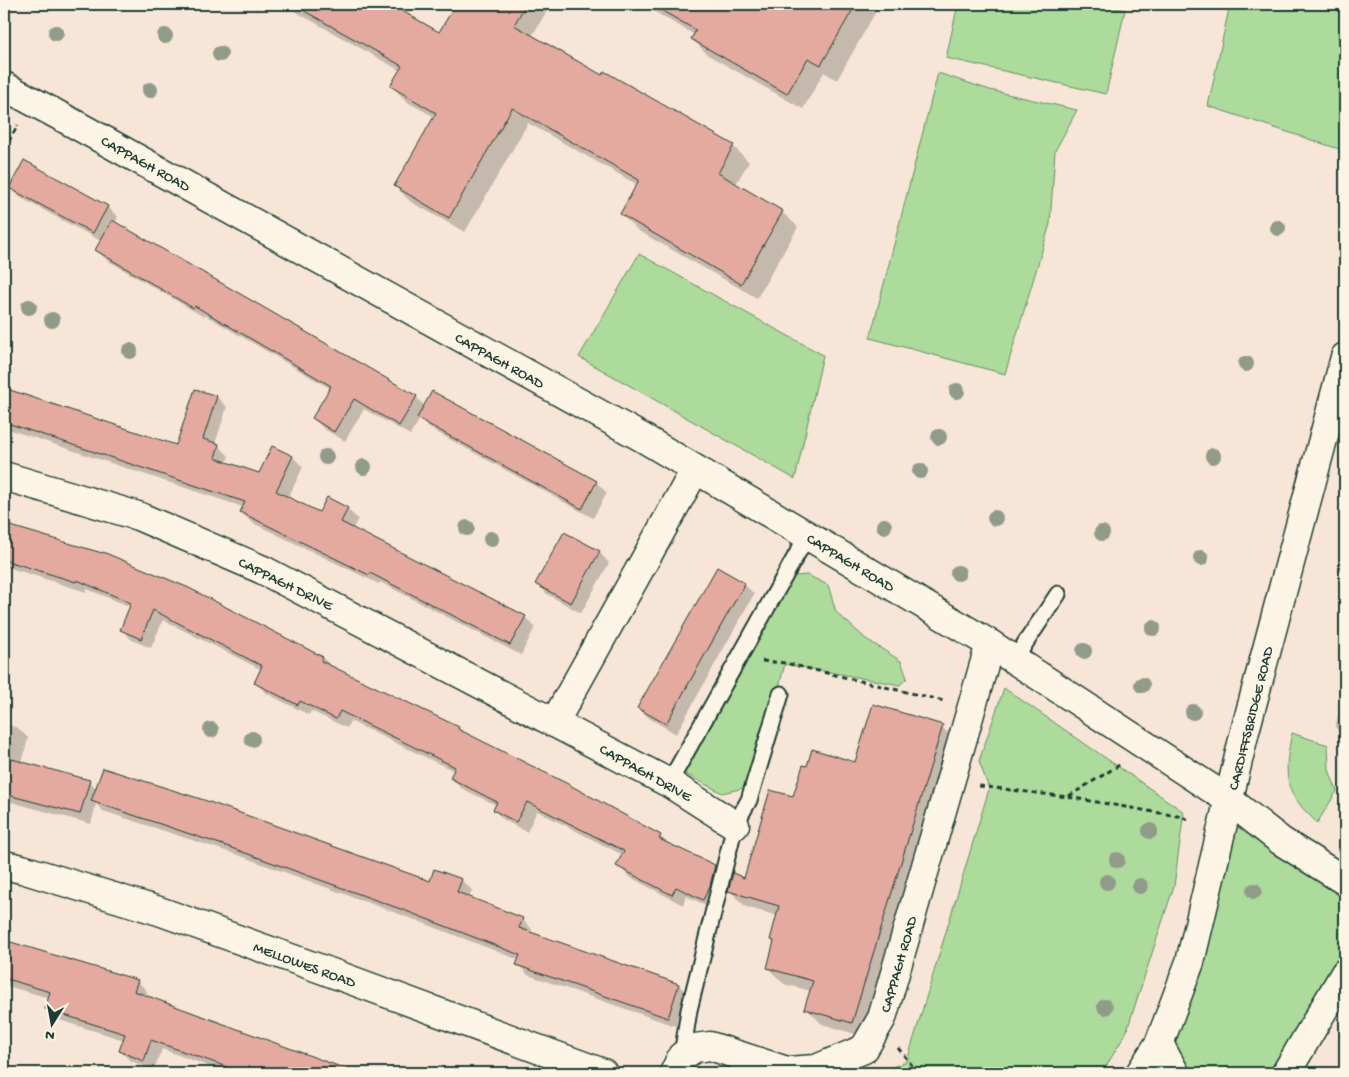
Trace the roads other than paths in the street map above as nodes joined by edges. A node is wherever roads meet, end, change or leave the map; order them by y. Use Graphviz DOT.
graph roads {
  1 [pos="4,86"];
  2 [pos="1345,357"];
  3 [pos="695,470"];
  4 [pos="4,476"];
  5 [pos="807,536"];
  6 [pos="1058,594"];
  7 [pos="990,644"];
  8 [pos="1014,660"];
  9 [pos="781,694"];
  10 [pos="554,722"];
  11 [pos="669,783"];
  12 [pos="1229,800"];
  13 [pos="735,825"];
  14 [pos="4,865"];
  15 [pos="1345,880"];
  16 [pos="1345,973"];
  17 [pos="1159,1044"];
  18 [pos="678,1065"];
  19 [pos="603,1073"];
  20 [pos="1140,1073"];
  21 [pos="1175,1073"];
  22 [pos="1286,1073"];
  1 -- 3 [label="street, CAPPAGH ROAD"];
  2 -- 12 [label="street, CARDIFFSBRIDGE ROAD"];
  3 -- 5 [label="street, CAPPAGH ROAD"];
  3 -- 10 [label="street"];
  4 -- 10 [label="street, CAPPAGH DRIVE"];
  5 -- 7 [label="street, CAPPAGH ROAD"];
  5 -- 11 [label="lane"];
  6 -- 8 [label="lane"];
  7 -- 8 [label="street, CAPPAGH ROAD"];
  7 -- 18 [label="street, CAPPAGH ROAD"];
  8 -- 12 [label="street, CAPPAGH ROAD"];
  9 -- 13 [label="lane"];
  10 -- 11 [label="street, CAPPAGH DRIVE"];
  11 -- 13 [label="street, CAPPAGH DRIVE"];
  12 -- 15 [label="street, CAPPAGH ROAD"];
  12 -- 17 [label="street, CARDIFFSBRIDGE ROAD"];
  13 -- 18 [label="lane"];
  14 -- 19 [label="street, MELLOWES ROAD"];
  16 -- 22 [label="street"];
  17 -- 20 [label="street, CARDIFFSBRIDGE ROAD"];
  17 -- 21 [label="street"];
}
